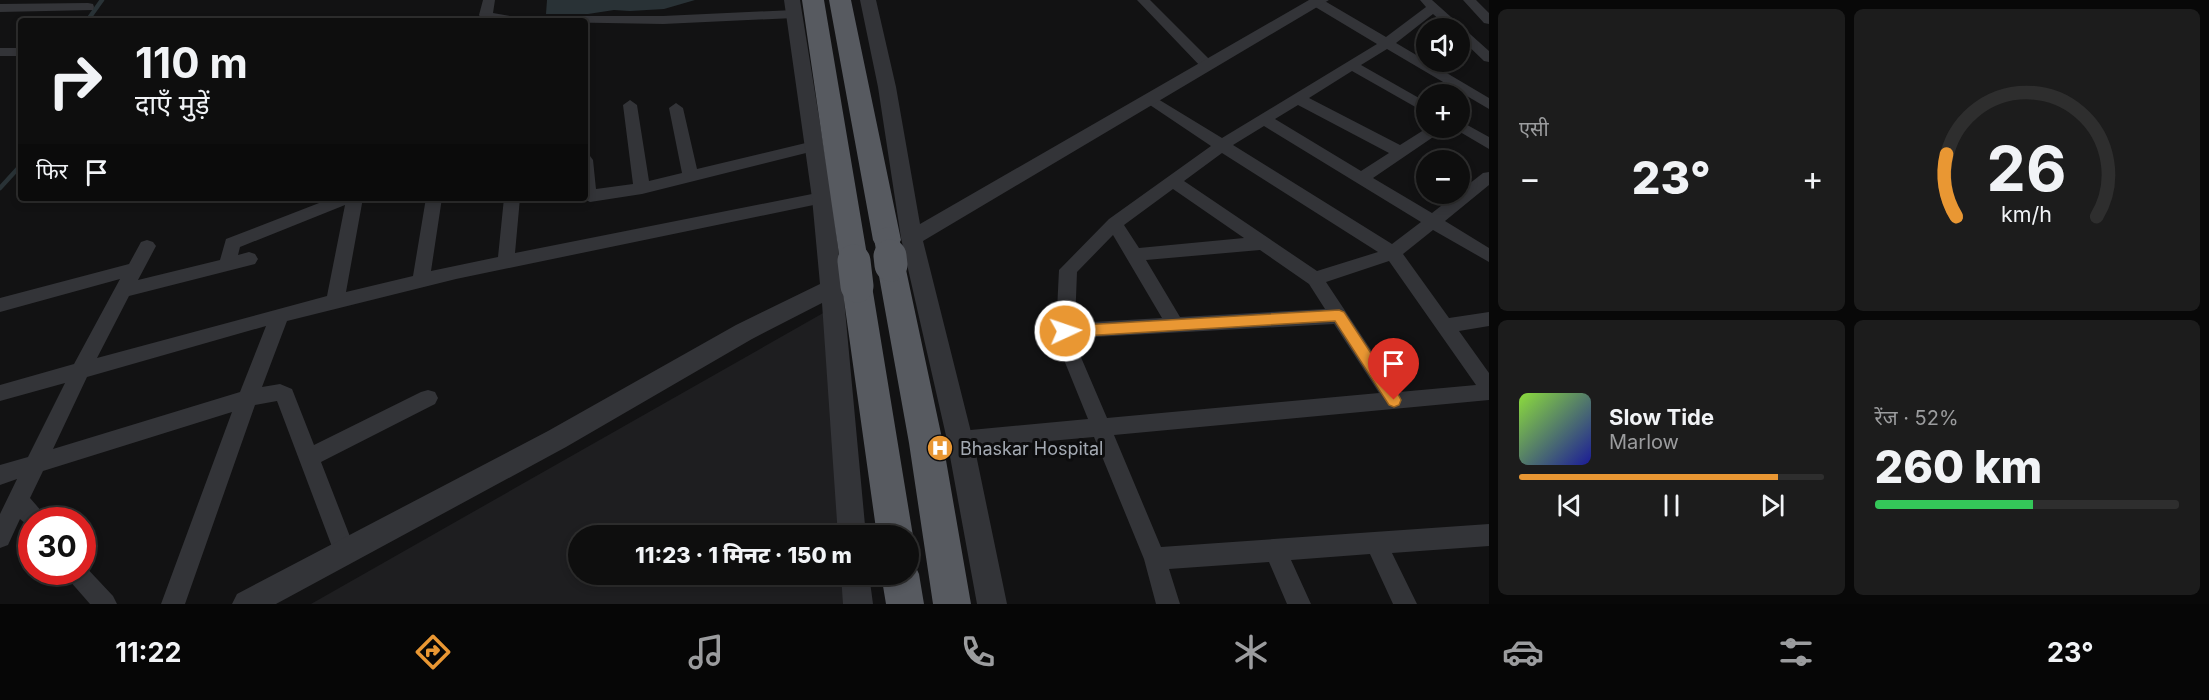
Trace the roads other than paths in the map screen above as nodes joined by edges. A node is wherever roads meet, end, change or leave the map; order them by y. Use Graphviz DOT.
graph roads {
  1 [pos="489,0"];
  2 [pos="840,0"];
  3 [pos="868,0"];
  4 [pos="1164,0"];
  5 [pos="1412,0"];
  6 [pos="1469,0"];
  7 [pos="1319,1"];
  8 [pos="1146,3"];
  9 [pos="1432,3"];
  10 [pos="799,5"];
  11 [pos="15,7"];
  12 [pos="88,7"];
  13 [pos="0,8"];
  14 [pos="500,18"];
  15 [pos="1446,18"];
  16 [pos="588,20"];
  17 [pos="1489,20"];
  18 [pos="0,24"];
  19 [pos="1470,41"];
  20 [pos="1386,44"];
  21 [pos="0,52"];
  22 [pos="18,52"];
  23 [pos="1489,58"];
  24 [pos="1207,65"];
  25 [pos="1351,65"];
  26 [pos="1297,98"];
  27 [pos="1148,99"];
  28 [pos="1416,102"];
  29 [pos="1489,104"];
  30 [pos="630,105"];
  31 [pos="676,108"];
  32 [pos="1264,119"];
  33 [pos="1470,132"];
  34 [pos="1422,138"];
  35 [pos="1489,144"];
  36 [pos="814,146"];
  37 [pos="1221,146"];
  38 [pos="1400,152"];
  39 [pos="691,176"];
  40 [pos="1489,177"];
  41 [pos="1361,178"];
  42 [pos="1173,181"];
  43 [pos="642,188"];
  44 [pos="588,194"];
  45 [pos="822,198"];
  46 [pos="340,201"];
  47 [pos="354,201"];
  48 [pos="434,201"];
  49 [pos="512,201"];
  50 [pos="1433,221"];
  51 [pos="1115,224"];
  52 [pos="1263,243"];
  53 [pos="147,246"];
  54 [pos="897,248"];
  55 [pos="1393,253"];
  56 [pos="1134,255"];
  57 [pos="1489,256"];
  58 [pos="249,259"];
  59 [pos="506,261"];
  60 [pos="228,264"];
  61 [pos="134,269"];
  62 [pos="848,278"];
  63 [pos="1315,279"];
  64 [pos="421,280"];
  65 [pos="122,291"];
  66 [pos="335,302"];
  67 [pos="0,305"];
  68 [pos="280,315"];
  69 [pos="1339,316"];
  70 [pos="1489,319"];
  71 [pos="1175,325"];
  72 [pos="1445,326"];
  73 [pos="1065,331"];
  74 [pos="80,372"];
  75 [pos="1489,390"];
  76 [pos="0,393"];
  77 [pos="249,398"];
  78 [pos="428,398"];
  79 [pos="1394,400"];
  80 [pos="1101,427"];
  81 [pos="960,440"];
  82 [pos="309,458"];
  83 [pos="36,464"];
  84 [pos="0,476"];
  85 [pos="18,500"];
  86 [pos="24,507"];
  87 [pos="852,525"];
  88 [pos="892,525"];
  89 [pos="1489,535"];
  90 [pos="0,537"];
  91 [pos="1376,543"];
  92 [pos="1275,550"];
  93 [pos="345,552"];
  94 [pos="1155,559"];
  95 [pos="88,585"];
  96 [pos="856,585"];
  97 [pos="902,585"];
  98 [pos="105,604"];
  99 [pos="173,604"];
  100 [pos="247,604"];
  101 [pos="858,604"];
  102 [pos="905,604"];
  103 [pos="952,604"];
  104 [pos="992,604"];
  105 [pos="1168,604"];
  106 [pos="1299,604"];
  107 [pos="1405,604"];
  1 -- 14 [label="street"];
  2 -- 54 [label="highway"];
  3 -- 54 [label="street"];
  4 -- 8 [label="street"];
  5 -- 9 [label="street"];
  6 -- 17 [label="street"];
  7 -- 20 [label="street"];
  7 -- 24 [label="street"];
  8 -- 24 [label="street"];
  9 -- 15 [label="street"];
  9 -- 20 [label="street"];
  10 -- 16 [label="street"];
  10 -- 36 [label="street"];
  10 -- 62 [label="highway"];
  11 -- 12 [label="street"];
  11 -- 13 [label="street"];
  11 -- 18 [label="street"];
  19 -- 23 [label="street"];
  20 -- 25 [label="street"];
  20 -- 29 [label="street"];
  21 -- 22 [label="street"];
  24 -- 27 [label="street"];
  25 -- 26 [label="street"];
  25 -- 28 [label="street"];
  26 -- 32 [label="street"];
  26 -- 38 [label="street"];
  27 -- 37 [label="street"];
  27 -- 54 [label="street"];
  30 -- 43 [label="street"];
  31 -- 39 [label="street"];
  32 -- 37 [label="street"];
  32 -- 41 [label="street"];
  33 -- 35 [label="street"];
  34 -- 38 [label="street"];
  36 -- 39 [label="street"];
  36 -- 45 [label="street"];
  37 -- 42 [label="street"];
  37 -- 55 [label="street"];
  38 -- 41 [label="street"];
  39 -- 43 [label="street"];
  40 -- 50 [label="street"];
  41 -- 50 [label="street"];
  42 -- 51 [label="street"];
  42 -- 52 [label="street"];
  43 -- 44 [label="street"];
  45 -- 59 [label="street"];
  45 -- 62 [label="street"];
  46 -- 60 [label="street"];
  47 -- 66 [label="street"];
  48 -- 64 [label="street"];
  49 -- 59 [label="street"];
  50 -- 55 [label="street"];
  50 -- 57 [label="street"];
  51 -- 56 [label="street"];
  51 -- 73 [label="street"];
  52 -- 56 [label="street"];
  52 -- 63 [label="street"];
  53 -- 61 [label="street"];
  54 -- 81 [label="street"];
  54 -- 103 [label="highway"];
  55 -- 63 [label="street"];
  55 -- 72 [label="street"];
  56 -- 71 [label="street"];
  58 -- 60 [label="street"];
  59 -- 64 [label="street"];
  60 -- 65 [label="street"];
  61 -- 65 [label="street"];
  61 -- 67 [label="street"];
  62 -- 87 [label="street"];
  62 -- 88 [label="highway"];
  62 -- 93 [label="street"];
  63 -- 69 [label="street"];
  64 -- 66 [label="street"];
  65 -- 74 [label="street"];
  66 -- 68 [label="street"];
  68 -- 74 [label="street"];
  68 -- 77 [label="street"];
  69 -- 71 [label="street"];
  69 -- 79 [label="street"];
  70 -- 72 [label="street"];
  71 -- 73 [label="street"];
  72 -- 75 [label="street"];
  73 -- 80 [label="street"];
  74 -- 76 [label="street"];
  74 -- 83 [label="street"];
  75 -- 79 [label="street"];
  77 -- 82 [label="street"];
  77 -- 83 [label="street"];
  77 -- 99 [label="street"];
  78 -- 82 [label="street"];
  79 -- 80 [label="street"];
  80 -- 81 [label="street"];
  80 -- 94 [label="street"];
  81 -- 104 [label="street"];
  82 -- 93 [label="street"];
  83 -- 84 [label="street"];
  83 -- 85 [label="street"];
  85 -- 86 [label="street"];
  85 -- 90 [label="street"];
  89 -- 91 [label="street"];
  91 -- 92 [label="street"];
  91 -- 107 [label="street"];
  92 -- 94 [label="street"];
  92 -- 106 [label="street"];
  93 -- 100 [label="street"];
  94 -- 105 [label="street"];
  95 -- 98 [label="street"];
  96 -- 101 [label="street"];
  97 -- 102 [label="highway"];
}
